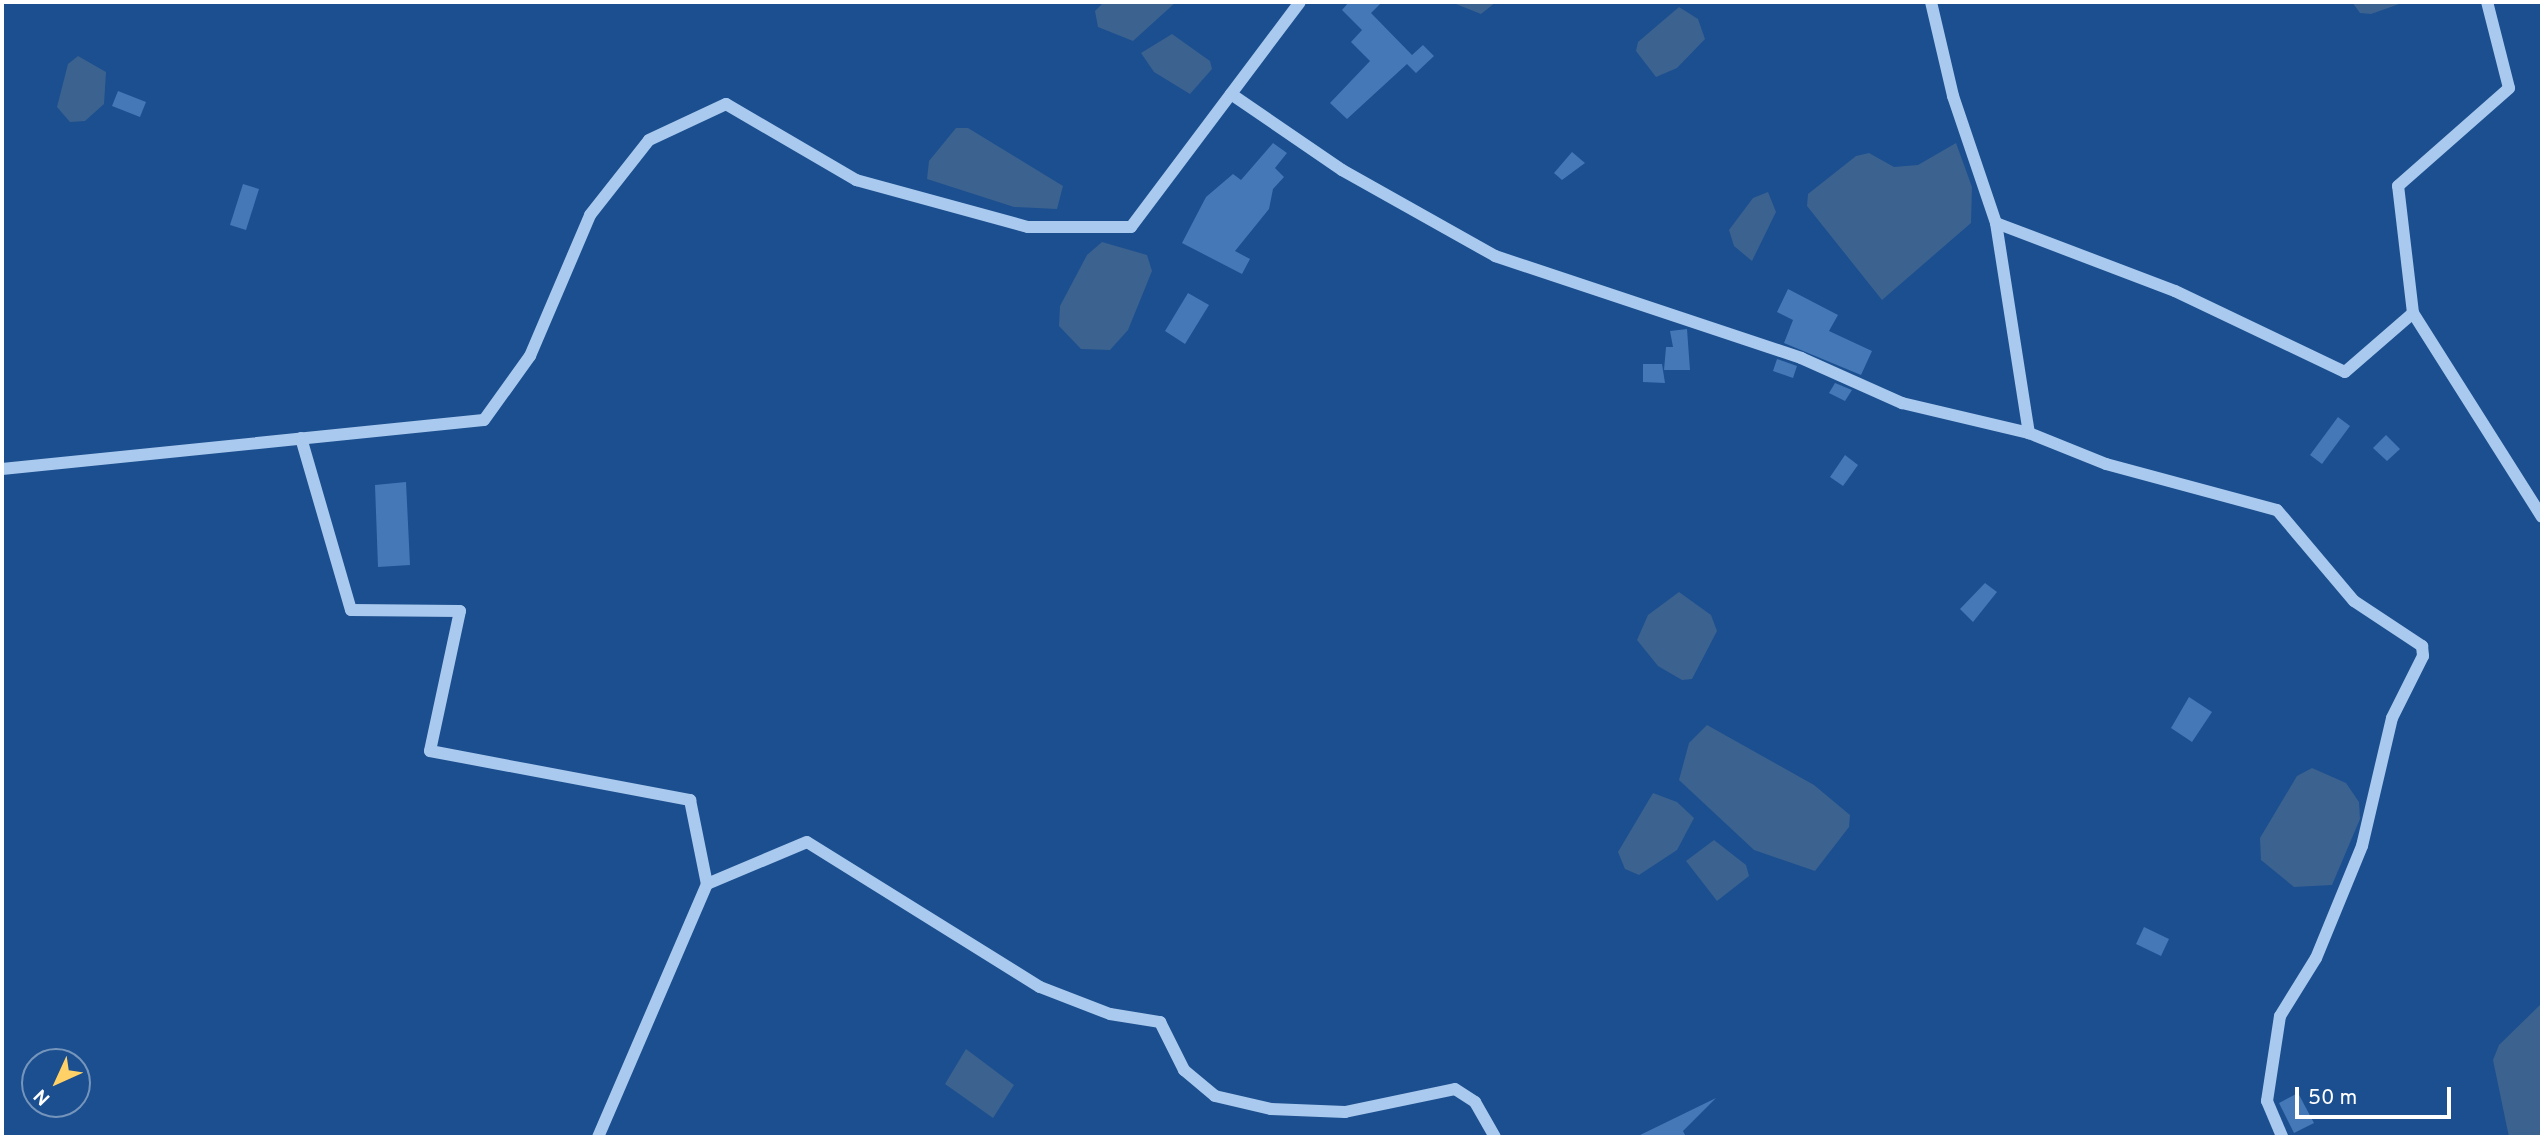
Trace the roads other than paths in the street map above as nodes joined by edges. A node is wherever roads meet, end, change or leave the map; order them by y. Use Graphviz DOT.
graph roads {
  1 [pos="1300,2"];
  2 [pos="1931,2"];
  3 [pos="2487,2"];
  4 [pos="1231,93"];
  5 [pos="1996,223"];
  6 [pos="2413,313"];
  7 [pos="2029,433"];
  8 [pos="301,438"];
  9 [pos="2,468"];
  10 [pos="2542,517"];
  11 [pos="707,884"];
  12 [pos="598,1137"];
  13 [pos="1495,1137"];
  14 [pos="2282,1137"];
  1 -- 4 [label="street"];
  2 -- 5 [label="street"];
  3 -- 6 [label="street"];
  4 -- 7 [label="street"];
  4 -- 8 [label="street"];
  5 -- 6 [label="street"];
  5 -- 7 [label="street"];
  6 -- 10 [label="street"];
  7 -- 14 [label="street"];
  8 -- 9 [label="street"];
  8 -- 11 [label="street"];
  11 -- 12 [label="street"];
  11 -- 13 [label="street"];
}
